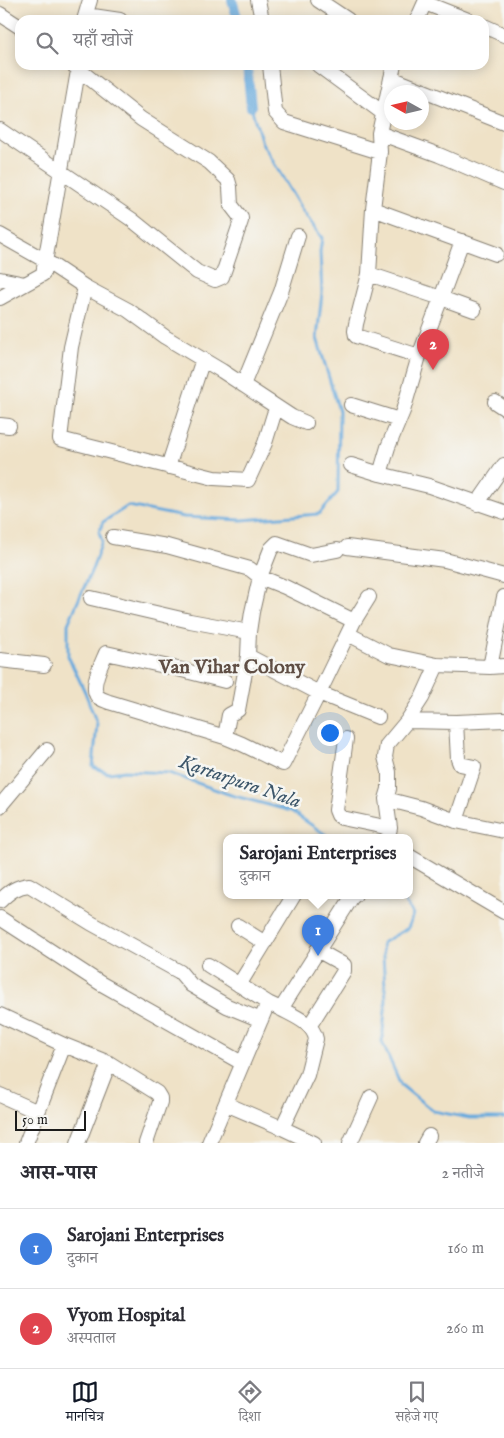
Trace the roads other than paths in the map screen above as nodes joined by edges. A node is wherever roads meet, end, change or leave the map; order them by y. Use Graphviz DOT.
graph roads {
  1 [pos="90,0"];
  2 [pos="258,0"];
  3 [pos="318,0"];
  4 [pos="425,1"];
  5 [pos="0,14"];
  6 [pos="86,15"];
  7 [pos="261,15"];
  8 [pos="340,15"];
  9 [pos="419,15"];
  10 [pos="457,15"];
  11 [pos="15,24"];
  12 [pos="489,28"];
  13 [pos="504,35"];
  14 [pos="76,70"];
  15 [pos="82,70"];
  16 [pos="271,70"];
  17 [pos="325,70"];
  18 [pos="393,72"];
  19 [pos="390,85"];
  20 [pos="384,113"];
  21 [pos="504,123"];
  22 [pos="0,130"];
  23 [pos="379,133"];
  24 [pos="380,152"];
  25 [pos="60,171"];
  26 [pos="504,183"];
  27 [pos="373,209"];
  28 [pos="0,235"];
  29 [pos="298,236"];
  30 [pos="462,241"];
  31 [pos="496,254"];
  32 [pos="46,261"];
  33 [pos="369,274"];
  34 [pos="0,279"];
  35 [pos="25,284"];
  36 [pos="85,287"];
  37 [pos="0,298"];
  38 [pos="441,298"];
  39 [pos="474,310"];
  40 [pos="419,356"];
  41 [pos="203,359"];
  42 [pos="243,386"];
  43 [pos="351,405"];
  44 [pos="274,414"];
  45 [pos="399,420"];
  46 [pos="306,424"];
  47 [pos="351,465"];
  48 [pos="504,465"];
  49 [pos="168,467"];
  50 [pos="380,474"];
  51 [pos="477,504"];
  52 [pos="504,512"];
  53 [pos="113,537"];
  54 [pos="504,576"];
  55 [pos="260,577"];
  56 [pos="504,597"];
  57 [pos="91,598"];
  58 [pos="369,598"];
  59 [pos="351,628"];
  60 [pos="249,632"];
  61 [pos="248,656"];
  62 [pos="0,660"];
  63 [pos="44,665"];
  64 [pos="437,665"];
  65 [pos="497,667"];
  66 [pos="225,681"];
  67 [pos="319,693"];
  68 [pos="378,717"];
  69 [pos="504,720"];
  70 [pos="407,721"];
  71 [pos="456,722"];
  72 [pos="225,737"];
  73 [pos="346,739"];
  74 [pos="47,750"];
  75 [pos="386,799"];
  76 [pos="0,806"];
  77 [pos="456,821"];
  78 [pos="504,832"];
  79 [pos="389,833"];
  80 [pos="413,858"];
  81 [pos="292,899"];
  82 [pos="351,899"];
  83 [pos="0,901"];
  84 [pos="504,912"];
  85 [pos="0,918"];
  86 [pos="238,926"];
  87 [pos="265,943"];
  88 [pos="317,950"];
  89 [pos="208,965"];
  90 [pos="240,985"];
  91 [pos="274,1006"];
  92 [pos="0,1015"];
  93 [pos="261,1020"];
  94 [pos="310,1026"];
  95 [pos="64,1045"];
  96 [pos="242,1063"];
  97 [pos="109,1064"];
  98 [pos="0,1095"];
  99 [pos="371,1097"];
  100 [pos="226,1104"];
  101 [pos="38,1112"];
  102 [pos="282,1128"];
  103 [pos="26,1143"];
  104 [pos="78,1143"];
  105 [pos="146,1143"];
  106 [pos="208,1143"];
  107 [pos="314,1143"];
  108 [pos="350,1143"];
  1 -- 6 [label="street"];
  2 -- 7 [label="street"];
  3 -- 8 [label="street"];
  4 -- 9 [label="street"];
  4 -- 10 [label="street"];
  5 -- 11 [label="street"];
  12 -- 13 [label="street"];
  14 -- 25 [label="street"];
  15 -- 25 [label="street"];
  16 -- 24 [label="street"];
  17 -- 20 [label="street"];
  18 -- 19 [label="street"];
  18 -- 21 [label="street"];
  20 -- 23 [label="street"];
  22 -- 25 [label="street"];
  23 -- 24 [label="street"];
  23 -- 26 [label="street"];
  24 -- 27 [label="street"];
  25 -- 32 [label="street"];
  27 -- 30 [label="street"];
  27 -- 33 [label="street"];
  28 -- 32 [label="street"];
  29 -- 42 [label="street"];
  30 -- 31 [label="street"];
  30 -- 38 [label="street"];
  32 -- 35 [label="street"];
  32 -- 36 [label="street"];
  33 -- 38 [label="street"];
  33 -- 40 [label="street"];
  34 -- 35 [label="street"];
  35 -- 37 [label="street"];
  36 -- 41 [label="street"];
  36 -- 49 [label="street"];
  38 -- 39 [label="street"];
  38 -- 40 [label="street"];
  40 -- 45 [label="street"];
  41 -- 42 [label="street"];
  41 -- 49 [label="street"];
  42 -- 46 [label="street"];
  43 -- 45 [label="street"];
  44 -- 49 [label="street"];
  45 -- 50 [label="street"];
  47 -- 50 [label="street"];
  48 -- 51 [label="street"];
  50 -- 51 [label="street"];
  51 -- 52 [label="street"];
  53 -- 55 [label="street"];
  54 -- 55 [label="street"];
  55 -- 59 [label="street"];
  55 -- 60 [label="street"];
  56 -- 65 [label="street"];
  57 -- 60 [label="street"];
  58 -- 59 [label="street"];
  59 -- 64 [label="street"];
  59 -- 67 [label="street"];
  60 -- 61 [label="street"];
  61 -- 67 [label="street"];
  61 -- 72 [label="street"];
  62 -- 63 [label="street"];
  64 -- 65 [label="street"];
  64 -- 70 [label="street"];
  66 -- 72 [label="street"];
  67 -- 68 [label="street"];
  67 -- 72 [label="street"];
  69 -- 71 [label="street"];
  70 -- 71 [label="street"];
  70 -- 75 [label="street"];
  71 -- 77 [label="street"];
  73 -- 79 [label="street"];
  74 -- 76 [label="street"];
  75 -- 77 [label="street"];
  75 -- 79 [label="street"];
  77 -- 78 [label="street"];
  80 -- 84 [label="street"];
  81 -- 87 [label="street"];
  82 -- 88 [label="street"];
  83 -- 93 [label="street"];
  85 -- 96 [label="street"];
  86 -- 87 [label="street"];
  87 -- 90 [label="street"];
  88 -- 91 [label="street"];
  88 -- 94 [label="street"];
  89 -- 90 [label="street"];
  90 -- 91 [label="street"];
  91 -- 93 [label="street"];
  91 -- 94 [label="street"];
  92 -- 95 [label="street"];
  93 -- 96 [label="street"];
  94 -- 102 [label="street"];
  95 -- 97 [label="street"];
  95 -- 101 [label="street"];
  96 -- 100 [label="street"];
  97 -- 104 [label="street"];
  97 -- 105 [label="street"];
  98 -- 101 [label="street"];
  99 -- 108 [label="street"];
  100 -- 102 [label="street"];
  100 -- 106 [label="street"];
  101 -- 103 [label="street"];
  102 -- 107 [label="street"];
}
